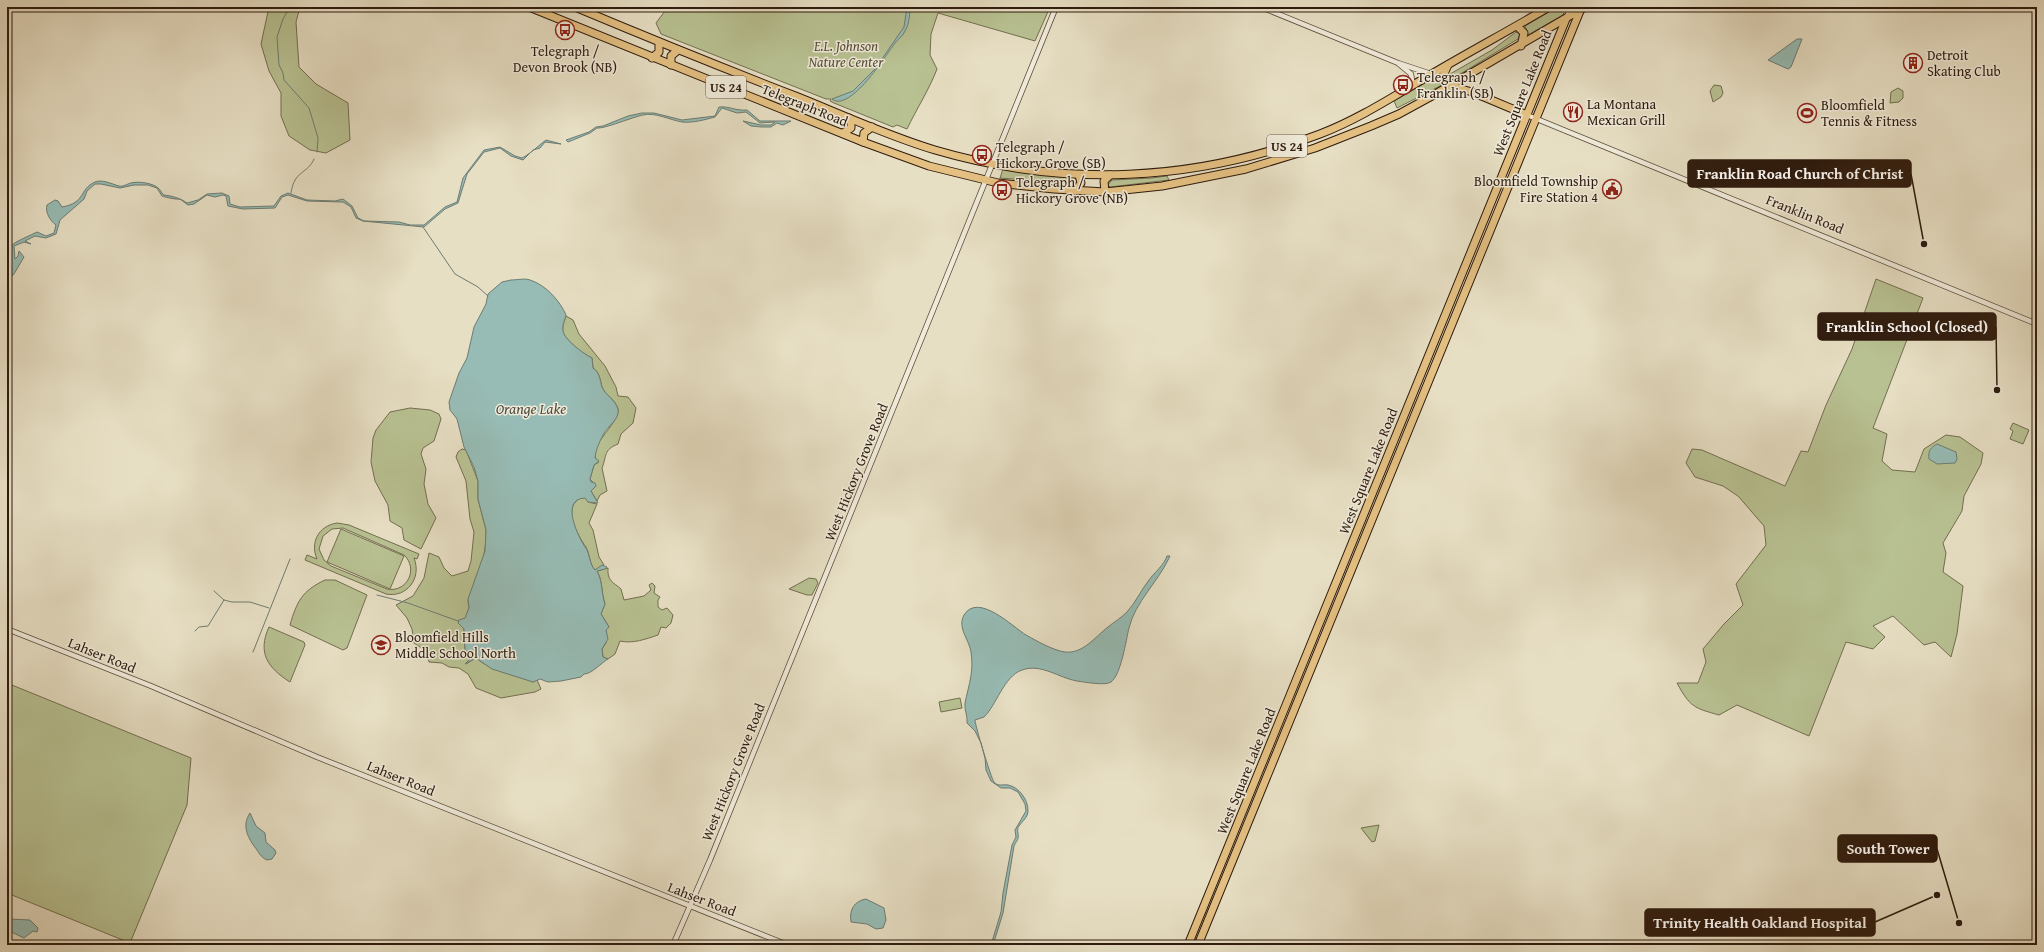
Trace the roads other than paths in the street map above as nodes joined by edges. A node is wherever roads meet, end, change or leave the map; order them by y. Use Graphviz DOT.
graph roads {
  1 [pos="529,7"];
  2 [pos="575,7"];
  3 [pos="1056,7"];
  4 [pos="1261,7"];
  5 [pos="1549,7"];
  6 [pos="1571,7"];
  7 [pos="1582,8"];
  8 [pos="1566,19"];
  9 [pos="1516,26"];
  10 [pos="659,42"];
  11 [pos="1521,46"];
  12 [pos="678,50"];
  13 [pos="652,58"];
  14 [pos="1398,63"];
  15 [pos="671,65"];
  16 [pos="1448,65"];
  17 [pos="1431,74"];
  18 [pos="1413,86"];
  19 [pos="1450,86"];
  20 [pos="1527,115"];
  21 [pos="849,118"];
  22 [pos="1536,118"];
  23 [pos="872,127"];
  24 [pos="843,134"];
  25 [pos="863,142"];
  26 [pos="992,164"];
  27 [pos="1079,175"];
  28 [pos="1110,175"];
  29 [pos="986,181"];
  30 [pos="1075,191"];
  31 [pos="1105,192"];
  32 [pos="2037,324"];
  33 [pos="7,629"];
  34 [pos="690,906"];
  35 [pos="673,945"];
  36 [pos="788,945"];
  37 [pos="1188,945"];
  38 [pos="1198,945"];
  1 -- 13 [label="highway, Telegraph Road / US 24"];
  2 -- 10 [label="highway, Telegraph Road / US 24"];
  3 -- 26 [label="street, West Hickory Grove Road"];
  4 -- 14 [label="street"];
  5 -- 9 [label="highway, US 24"];
  6 -- 8 [label="street, West Square Lake Road"];
  7 -- 8 [label="highway, US 24"];
  7 -- 22 [label="highway, West Square Lake Road"];
  8 -- 11 [label="highway, US 24"];
  8 -- 20 [label="highway, West Square Lake Road"];
  9 -- 11 [label="highway"];
  9 -- 16 [label="highway, US 24"];
  10 -- 12 [label="highway, Telegraph Road / US 24"];
  10 -- 13 [label="highway"];
  11 -- 19 [label="highway, US 24"];
  12 -- 15 [label="highway"];
  12 -- 21 [label="highway, Telegraph Road / US 24"];
  13 -- 15 [label="highway, Telegraph Road / US 24"];
  14 -- 17 [label="street"];
  14 -- 18 [label="street"];
  15 -- 24 [label="highway, Telegraph Road / US 24"];
  16 -- 17 [label="highway, US 24"];
  16 -- 19 [label="highway"];
  17 -- 18 [label="highway, US 24"];
  18 -- 28 [label="highway, US 24"];
  19 -- 20 [label="highway, Franklin Road"];
  19 -- 31 [label="highway, US 24"];
  20 -- 22 [label="street, Franklin Road"];
  20 -- 37 [label="highway, West Square Lake Road"];
  21 -- 23 [label="highway, Telegraph Road / US 24"];
  21 -- 24 [label="highway"];
  22 -- 32 [label="street, Franklin Road"];
  22 -- 38 [label="highway, West Square Lake Road"];
  23 -- 25 [label="highway"];
  23 -- 26 [label="highway, Telegraph Road / US 24"];
  24 -- 25 [label="highway, Telegraph Road / US 24"];
  25 -- 29 [label="highway, Telegraph Road / US 24"];
  26 -- 27 [label="highway, US 24"];
  26 -- 29 [label="street, West Hickory Grove Road"];
  27 -- 28 [label="highway, US 24"];
  27 -- 30 [label="highway"];
  28 -- 31 [label="highway"];
  29 -- 30 [label="highway, US 24"];
  29 -- 34 [label="street, West Hickory Grove Road"];
  30 -- 31 [label="highway, US 24"];
  33 -- 34 [label="street, Lahser Road"];
  34 -- 35 [label="street, West Hickory Grove Road"];
  34 -- 36 [label="street, Lahser Road"];
}
